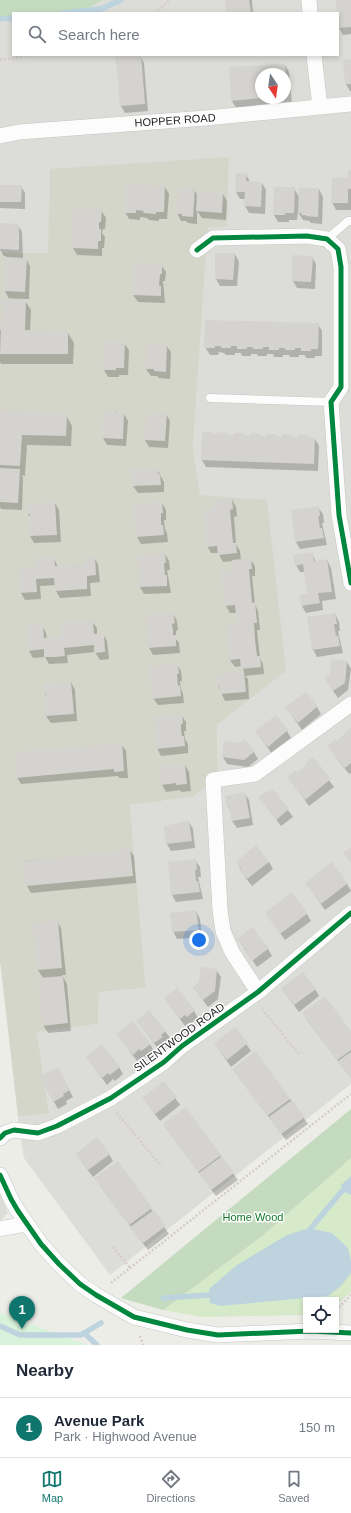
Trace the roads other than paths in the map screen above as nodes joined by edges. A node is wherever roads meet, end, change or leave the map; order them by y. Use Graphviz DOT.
graph roads {
  1 [pos="309,0"];
  2 [pos="310,12"];
  3 [pos="314,56"];
  4 [pos="351,104"];
  5 [pos="320,107"];
  6 [pos="0,136"];
  7 [pos="351,221"];
  8 [pos="327,239"];
  9 [pos="197,250"];
  10 [pos="346,387"];
  11 [pos="210,398"];
  12 [pos="332,402"];
  13 [pos="351,583"];
  14 [pos="351,704"];
  15 [pos="351,913"];
  16 [pos="255,994"];
  17 [pos="0,1138"];
  18 [pos="0,1175"];
  19 [pos="27,1224"];
  20 [pos="0,1229"];
  21 [pos="351,1333"];
  22 [pos="218,1340"];
  1 -- 2 [label="street"];
  3 -- 5 [label="street"];
  4 -- 5 [label="street, HOPPER ROAD"];
  5 -- 6 [label="street, HOPPER ROAD"];
  7 -- 8 [label="lane"];
  8 -- 9 [label="street"];
  8 -- 10 [label="street"];
  10 -- 12 [label="street"];
  11 -- 12 [label="lane"];
  12 -- 13 [label="street"];
  14 -- 16 [label="street"];
  15 -- 16 [label="street, SILENTWOOD ROAD"];
  16 -- 17 [label="street, SILENTWOOD ROAD"];
  18 -- 19 [label="street"];
  19 -- 20 [label="street"];
  19 -- 22 [label="street"];
  21 -- 22 [label="street"];
}
